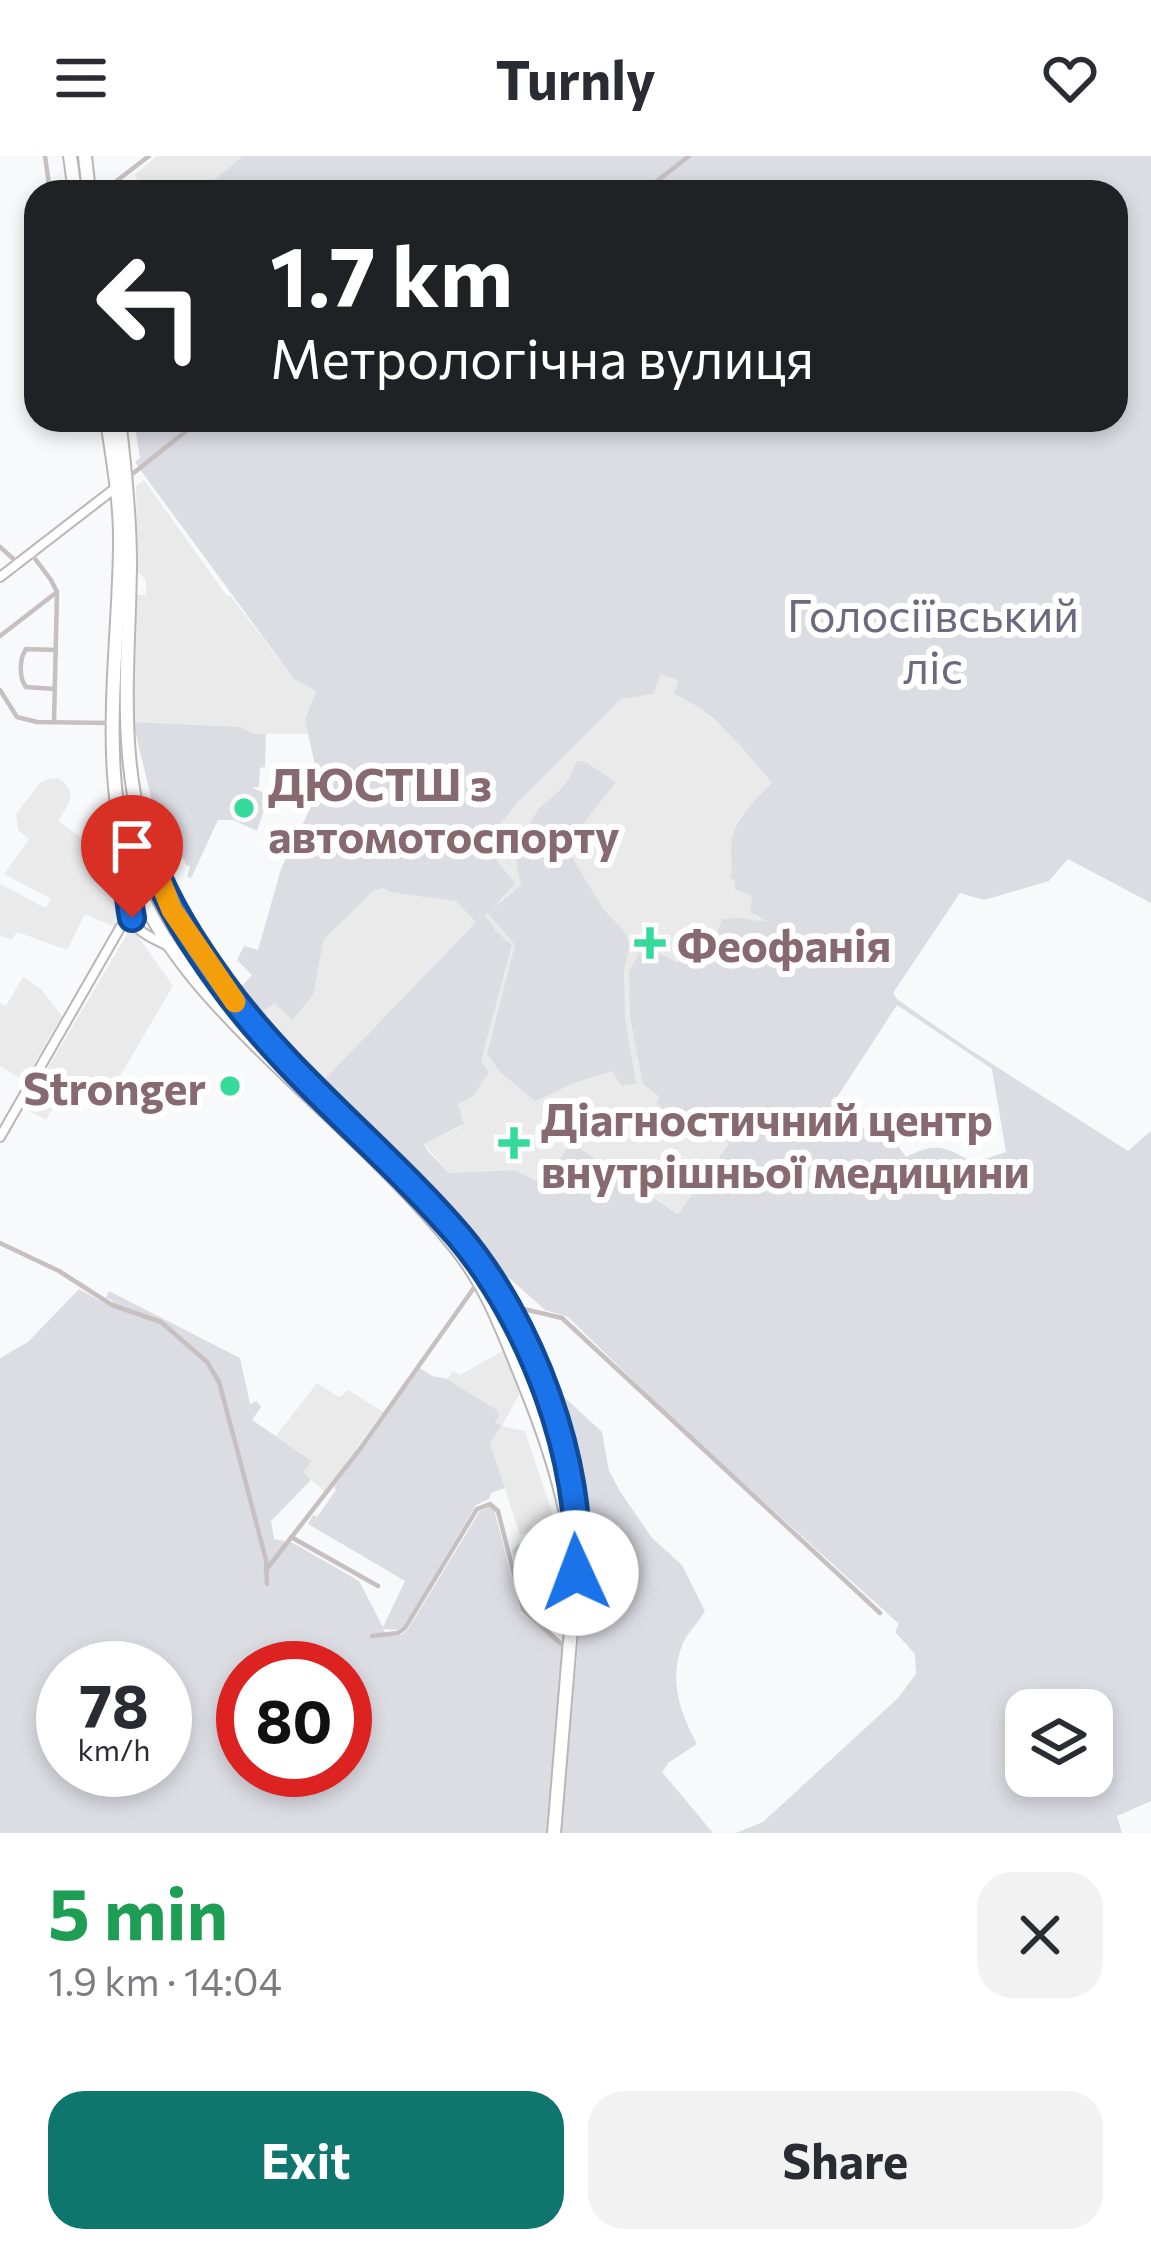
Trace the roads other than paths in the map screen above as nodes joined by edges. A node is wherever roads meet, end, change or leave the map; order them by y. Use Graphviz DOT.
graph roads {
  1 [pos="148,156"];
  2 [pos="689,156"];
  3 [pos="121,180"];
  4 [pos="659,180"];
  5 [pos="110,432"];
  6 [pos="120,432"];
  7 [pos="185,432"];
  8 [pos="122,483"];
  9 [pos="0,547"];
  10 [pos="31,553"];
  11 [pos="18,563"];
  12 [pos="0,577"];
  13 [pos="57,592"];
  14 [pos="0,636"];
  15 [pos="56,650"];
  16 [pos="55,689"];
  17 [pos="0,690"];
  18 [pos="54,722"];
  19 [pos="114,722"];
  20 [pos="140,828"];
  21 [pos="121,831"];
  22 [pos="128,857"];
  23 [pos="131,914"];
  24 [pos="176,953"];
  25 [pos="0,1137"];
  26 [pos="0,1244"];
  27 [pos="479,1280"];
  28 [pos="502,1301"];
  29 [pos="526,1311"];
  30 [pos="517,1328"];
  31 [pos="546,1392"];
  32 [pos="531,1401"];
  33 [pos="291,1538"];
  34 [pos="266,1570"];
  35 [pos="575,1578"];
  36 [pos="267,1584"];
  37 [pos="378,1586"];
  38 [pos="880,1612"];
  39 [pos="572,1622"];
  40 [pos="547,1629"];
  41 [pos="372,1636"];
  42 [pos="569,1652"];
  43 [pos="554,1833"];
  1 -- 3 [label="street"];
  2 -- 4 [label="street"];
  5 -- 8 [label="highway"];
  6 -- 8 [label="highway"];
  7 -- 8 [label="street"];
  8 -- 10 [label="street"];
  8 -- 19 [label="highway"];
  8 -- 20 [label="highway"];
  9 -- 11 [label="street"];
  10 -- 11 [label="street"];
  10 -- 13 [label="street"];
  11 -- 12 [label="street"];
  13 -- 14 [label="street"];
  13 -- 15 [label="street"];
  15 -- 16 [label="street"];
  15 -- 16 [label="street"];
  16 -- 18 [label="street"];
  17 -- 18 [label="street"];
  18 -- 19 [label="street"];
  19 -- 21 [label="highway"];
  20 -- 21 [label="highway"];
  20 -- 28 [label="highway"];
  21 -- 22 [label="highway"];
  22 -- 23 [label="street"];
  22 -- 24 [label="highway"];
  23 -- 24 [label="street"];
  23 -- 25 [label="street"];
  24 -- 27 [label="highway"];
  26 -- 34 [label="street"];
  27 -- 32 [label="highway"];
  27 -- 33 [label="street"];
  28 -- 29 [label="street"];
  28 -- 30 [label="highway"];
  29 -- 30 [label="street"];
  29 -- 38 [label="street"];
  30 -- 31 [label="highway"];
  31 -- 32 [label="highway"];
  31 -- 35 [label="highway"];
  32 -- 35 [label="highway"];
  33 -- 34 [label="street"];
  33 -- 37 [label="street"];
  34 -- 36 [label="street"];
  35 -- 39 [label="highway"];
  39 -- 40 [label="street"];
  39 -- 42 [label="highway"];
  40 -- 41 [label="street"];
  40 -- 42 [label="street"];
  42 -- 43 [label="highway"];
}
